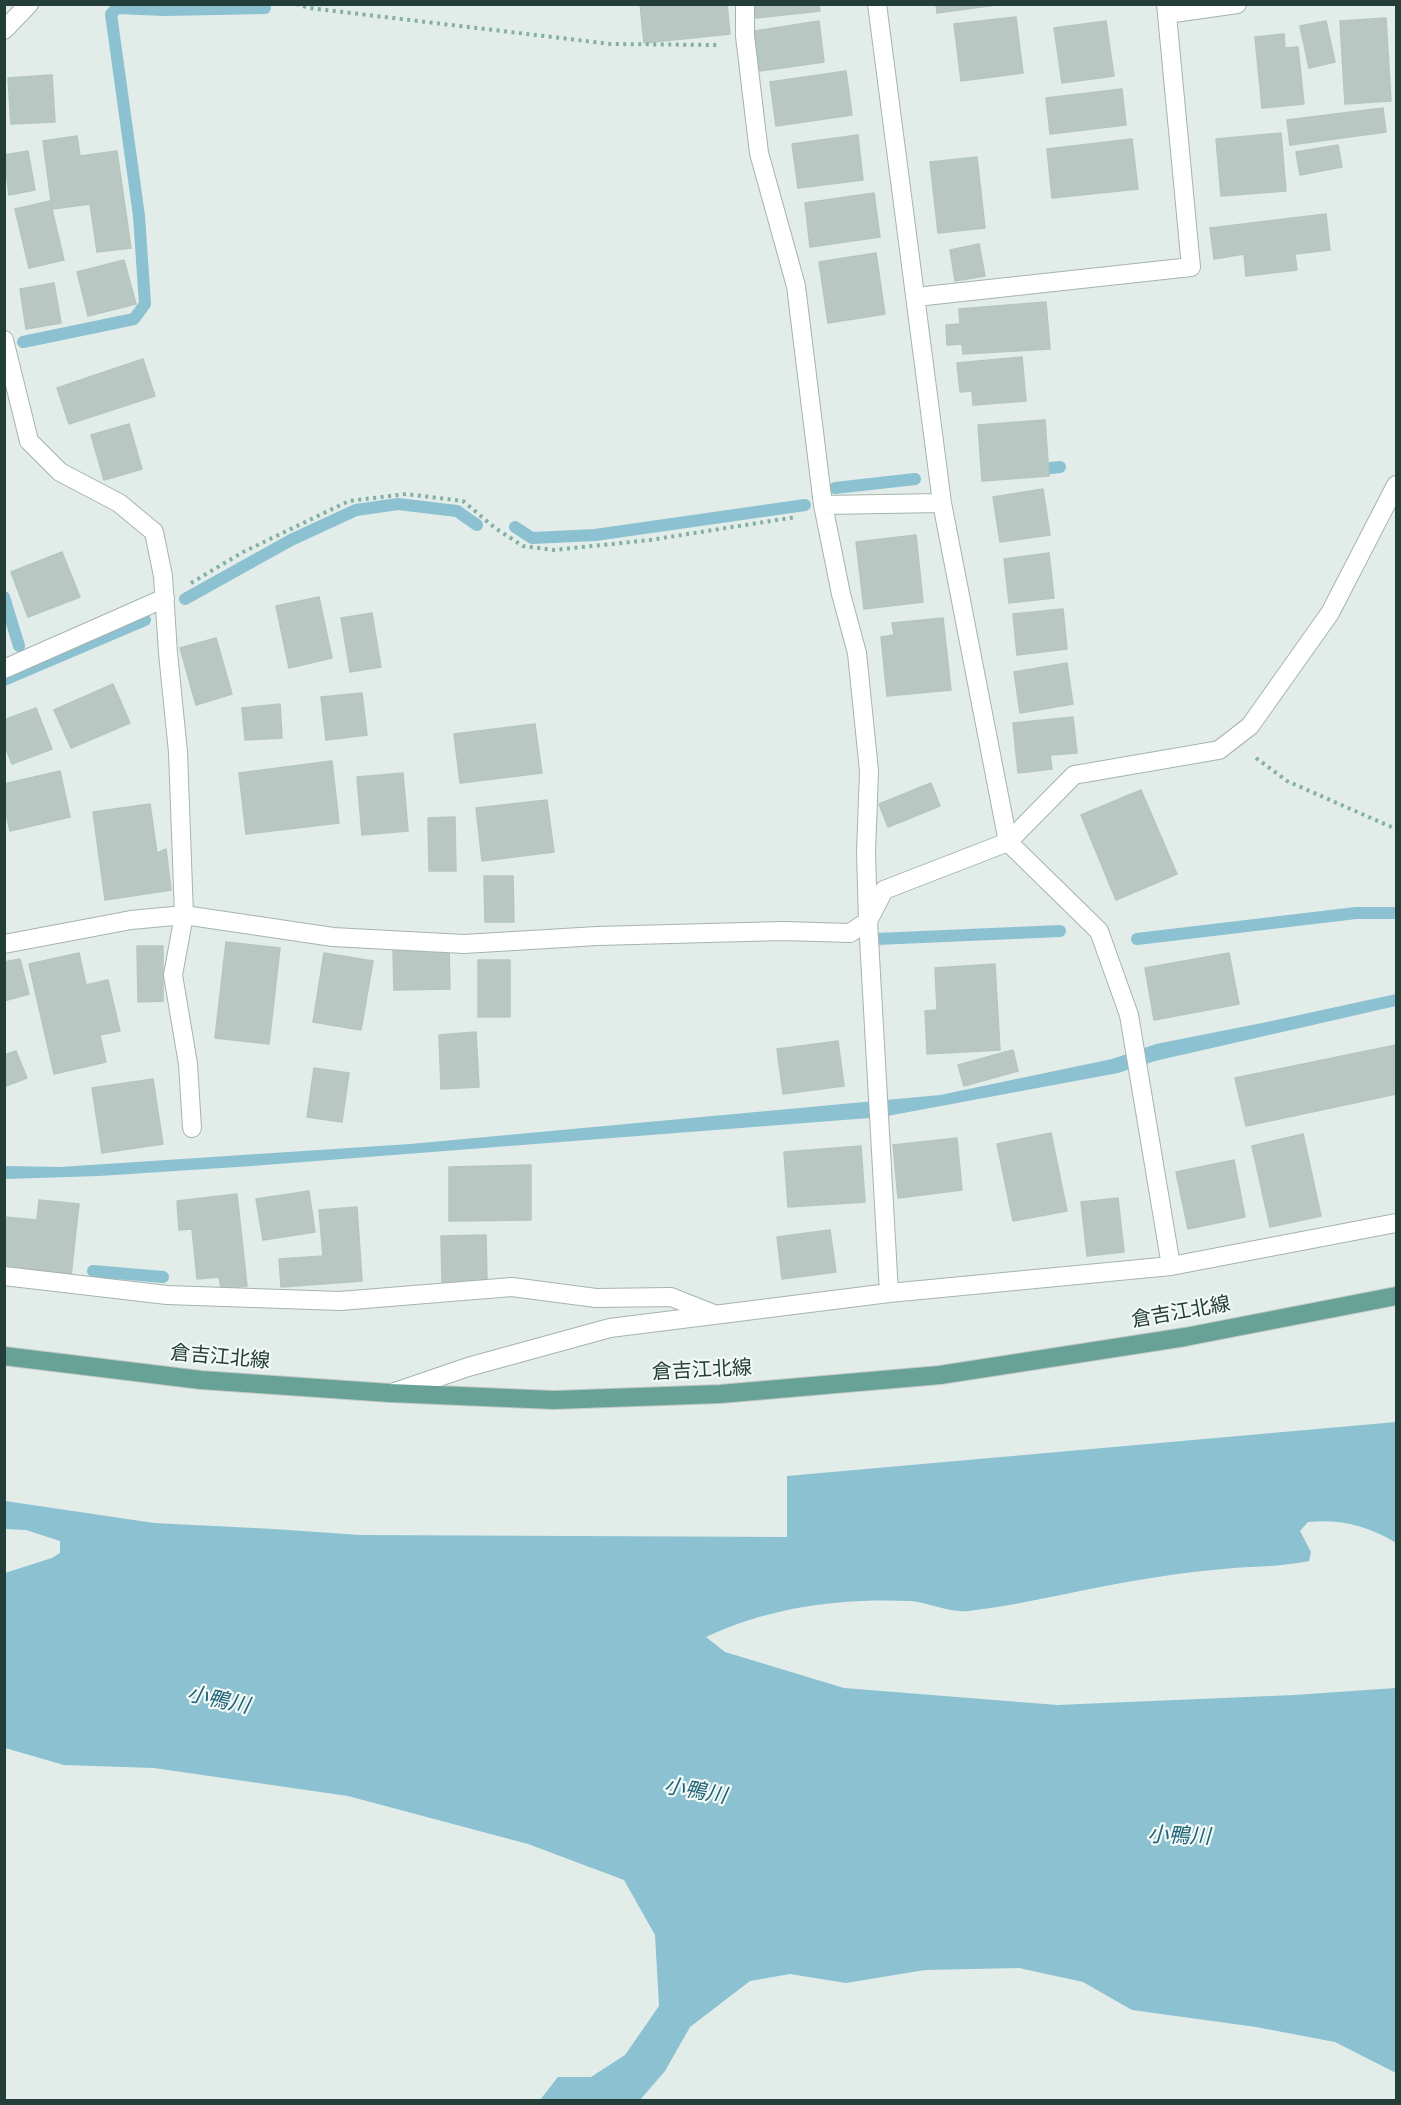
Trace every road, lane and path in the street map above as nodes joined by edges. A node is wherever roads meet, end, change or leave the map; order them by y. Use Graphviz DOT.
graph roads {
  1 [pos="29,4"];
  2 [pos="296,4"];
  3 [pos="745,4"];
  4 [pos="877,4"];
  5 [pos="1237,4"];
  6 [pos="1166,9"];
  7 [pos="4,30"];
  8 [pos="746,46"];
  9 [pos="916,297"];
  10 [pos="4,340"];
  11 [pos="1396,485"];
  12 [pos="942,503"];
  13 [pos="823,509"];
  14 [pos="165,598"];
  15 [pos="4,669"];
  16 [pos="1255,757"];
  17 [pos="1396,829"];
  18 [pos="1008,842"];
  19 [pos="184,915"];
  20 [pos="868,921"];
  21 [pos="4,944"];
  22 [pos="192,1128"];
  23 [pos="1396,1223"];
  24 [pos="1171,1266"];
  25 [pos="4,1276"];
  26 [pos="889,1293"];
  27 [pos="1396,1296"];
  28 [pos="717,1316"];
  29 [pos="4,1356"];
  30 [pos="390,1393"];
  1 -- 7 [label="street"];
  2 -- 8 [label="path"];
  3 -- 8 [label="street"];
  4 -- 9 [label="street"];
  5 -- 6 [label="street"];
  6 -- 9 [label="street"];
  8 -- 13 [label="street"];
  9 -- 12 [label="street"];
  10 -- 14 [label="street"];
  11 -- 18 [label="street"];
  12 -- 13 [label="street"];
  12 -- 18 [label="street"];
  13 -- 14 [label="path"];
  13 -- 20 [label="street"];
  14 -- 15 [label="street"];
  14 -- 19 [label="street"];
  16 -- 17 [label="path"];
  18 -- 20 [label="street"];
  18 -- 24 [label="street"];
  19 -- 20 [label="street"];
  19 -- 21 [label="street"];
  19 -- 22 [label="street"];
  20 -- 26 [label="street"];
  23 -- 24 [label="street"];
  24 -- 26 [label="street"];
  25 -- 28 [label="street"];
  26 -- 28 [label="street"];
  27 -- 30 [label="main road, 倉吉江北線"];
  28 -- 30 [label="street"];
  29 -- 30 [label="main road, 倉吉江北線"];
}
